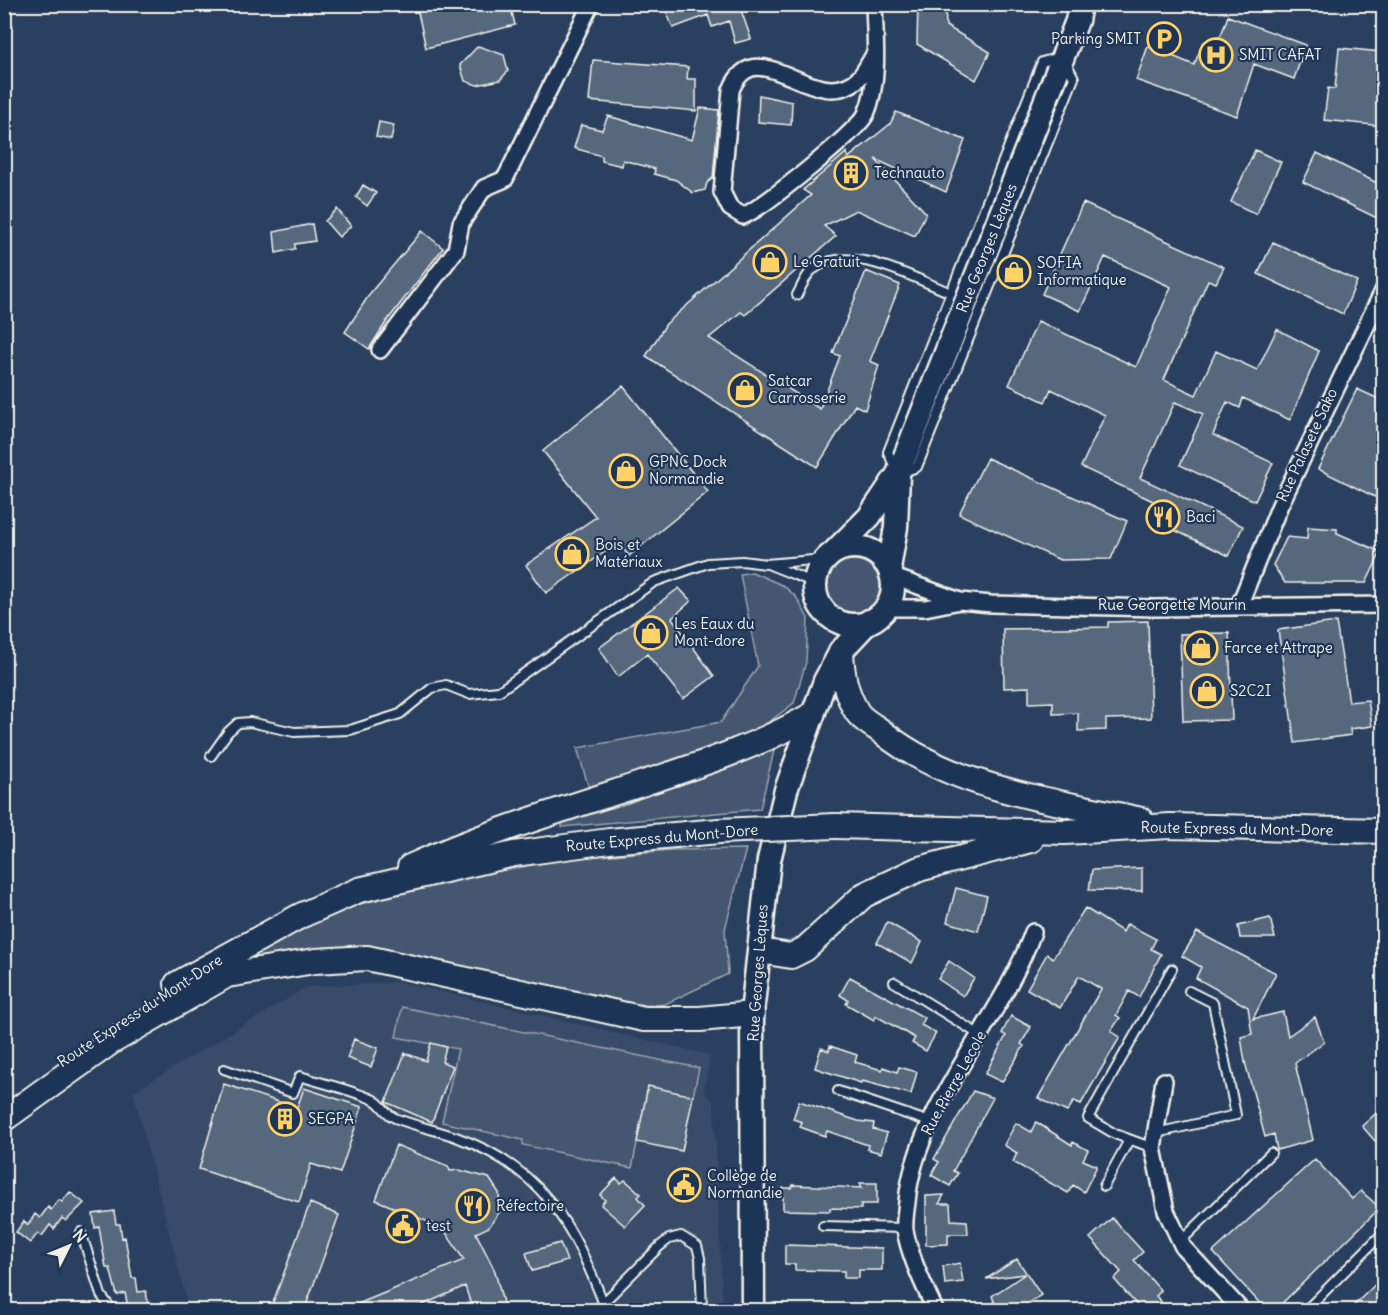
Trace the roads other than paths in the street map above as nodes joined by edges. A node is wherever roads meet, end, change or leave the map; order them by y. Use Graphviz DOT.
graph roads {
  1 [pos="591,4"];
  2 [pos="874,4"];
  3 [pos="1082,10"];
  4 [pos="875,53"];
  5 [pos="1063,56"];
  6 [pos="1383,289"];
  7 [pos="951,293"];
  8 [pos="797,295"];
  9 [pos="380,350"];
  10 [pos="898,474"];
  11 [pos="830,555"];
  12 [pos="766,564"];
  13 [pos="890,572"];
  14 [pos="815,583"];
  15 [pos="960,601"];
  16 [pos="1383,605"];
  17 [pos="1239,606"];
  18 [pos="826,613"];
  19 [pos="877,615"];
  20 [pos="841,651"];
  21 [pos="825,681"];
  22 [pos="812,715"];
  23 [pos="211,756"];
  24 [pos="1170,826"];
  25 [pos="1383,831"];
  26 [pos="1065,832"];
  27 [pos="359,890"];
  28 [pos="1033,932"];
  29 [pos="760,951"];
  30 [pos="1172,969"];
  31 [pos="894,982"];
  32 [pos="1189,991"];
  33 [pos="752,1014"];
  34 [pos="980,1035"];
  35 [pos="224,1069"];
  36 [pos="1164,1082"];
  37 [pos="838,1091"];
  38 [pos="4,1103"];
  39 [pos="4,1119"];
  40 [pos="930,1122"];
  41 [pos="1129,1140"];
  42 [pos="1154,1141"];
  43 [pos="1271,1154"];
  44 [pos="1104,1186"];
  45 [pos="823,1226"];
  46 [pos="905,1228"];
  47 [pos="81,1232"];
  48 [pos="1383,1232"];
  49 [pos="1181,1242"];
  50 [pos="603,1302"];
  51 [pos="112,1311"];
  52 [pos="596,1311"];
  53 [pos="702,1311"];
  54 [pos="753,1311"];
  55 [pos="935,1311"];
  56 [pos="1242,1311"];
  57 [pos="1306,1311"];
  1 -- 9 [label="street"];
  2 -- 4 [label="street"];
  3 -- 5 [label="main road, Rue Georges Lèques"];
  4 -- 4 [label="street"];
  5 -- 7 [label="lane"];
  5 -- 10 [label="main road, Rue Georges Lèques"];
  6 -- 17 [label="street, Rue Palasete Sako"];
  7 -- 8 [label="lane"];
  7 -- 10 [label="lane"];
  10 -- 11 [label="main road, Rue Georges Lèques"];
  10 -- 13 [label="main road, Rue Georges Lèques"];
  11 -- 12 [label="lane"];
  11 -- 13 [label="main road"];
  11 -- 14 [label="main road"];
  12 -- 14 [label="lane"];
  12 -- 23 [label="lane"];
  13 -- 15 [label="street, Rue Georgette Mourin"];
  13 -- 19 [label="main road"];
  14 -- 18 [label="main road"];
  15 -- 17 [label="street, Rue Georgette Mourin"];
  15 -- 19 [label="street, Rue Georgette Mourin"];
  16 -- 17 [label="street, Rue Georgette Mourin"];
  18 -- 19 [label="main road"];
  18 -- 21 [label="main road, Rue Georges Lèques"];
  19 -- 20 [label="main road, Rue Georges Lèques"];
  20 -- 21 [label="main road, Rue Georges Lèques"];
  20 -- 24 [label="main road"];
  21 -- 22 [label="main road, Rue Georges Lèques"];
  22 -- 27 [label="main road"];
  22 -- 29 [label="main road, Rue Georges Lèques"];
  24 -- 25 [label="main road, Route Express du Mont-Dore"];
  24 -- 26 [label="main road, Route Express du Mont-Dore"];
  26 -- 27 [label="main road, Route Express du Mont-Dore, bridge"];
  26 -- 29 [label="main road"];
  27 -- 38 [label="main road, Route Express du Mont-Dore"];
  28 -- 34 [label="street, Rue Pierre Lecole"];
  29 -- 33 [label="main road, Rue Georges Lèques"];
  30 -- 41 [label="lane"];
  31 -- 34 [label="lane"];
  32 -- 42 [label="lane"];
  33 -- 39 [label="main road"];
  33 -- 54 [label="main road, Rue Georges Lèques"];
  34 -- 40 [label="street, Rue Pierre Lecole"];
  35 -- 50 [label="lane"];
  36 -- 42 [label="street"];
  37 -- 40 [label="lane"];
  40 -- 46 [label="street, Rue Pierre Lecole"];
  41 -- 42 [label="lane"];
  41 -- 44 [label="lane"];
  42 -- 49 [label="street"];
  43 -- 49 [label="lane"];
  45 -- 46 [label="lane"];
  46 -- 55 [label="street, Rue Pierre Lecole"];
  47 -- 51 [label="lane"];
  48 -- 57 [label="lane"];
  49 -- 56 [label="street"];
  50 -- 52 [label="lane"];
  50 -- 53 [label="lane"];
}
